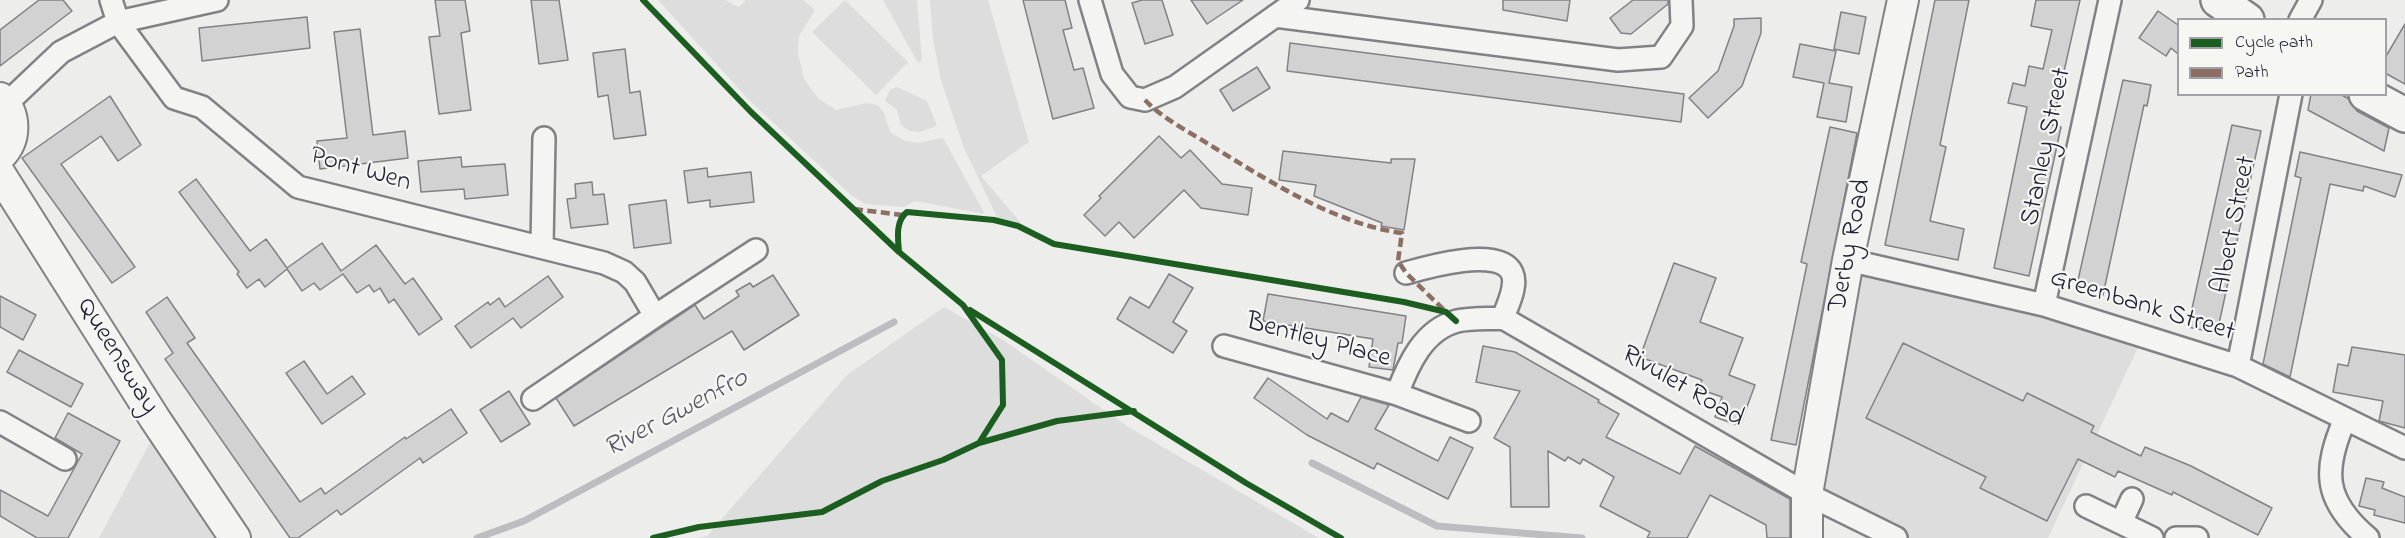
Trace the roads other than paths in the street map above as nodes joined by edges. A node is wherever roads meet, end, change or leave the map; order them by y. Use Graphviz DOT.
graph roads {
  1 [pos="111,0"];
  2 [pos="217,0"];
  3 [pos="1090,0"];
  4 [pos="1298,0"];
  5 [pos="1681,0"];
  6 [pos="1903,0"];
  7 [pos="2110,0"];
  8 [pos="2218,0"];
  9 [pos="2311,0"];
  10 [pos="1275,16"];
  11 [pos="2244,18"];
  12 [pos="2301,18"];
  13 [pos="118,22"];
  14 [pos="2291,96"];
  15 [pos="2370,96"];
  16 [pos="3,101"];
  17 [pos="2405,115"];
  18 [pos="544,138"];
  19 [pos="0,156"];
  20 [pos="0,174"];
  21 [pos="542,246"];
  22 [pos="756,250"];
  23 [pos="1848,260"];
  24 [pos="1406,273"];
  25 [pos="2044,305"];
  26 [pos="655,316"];
  27 [pos="1503,318"];
  28 [pos="1224,346"];
  29 [pos="2238,366"];
  30 [pos="1397,394"];
  31 [pos="533,399"];
  32 [pos="2345,419"];
  33 [pos="1469,421"];
  34 [pos="0,422"];
  35 [pos="2405,448"];
  36 [pos="65,459"];
  37 [pos="1807,494"];
  38 [pos="2132,498"];
  39 [pos="2086,506"];
  40 [pos="2121,523"];
  41 [pos="235,538"];
  42 [pos="1807,538"];
  43 [pos="1896,538"];
  44 [pos="2152,538"];
  45 [pos="2176,538"];
  46 [pos="2197,538"];
  47 [pos="2368,538"];
  1 -- 13 [label="street, Pont Wen"];
  2 -- 13 [label="street"];
  3 -- 10 [label="street"];
  4 -- 10 [label="street"];
  5 -- 10 [label="street"];
  6 -- 23 [label="street, Derby Road"];
  7 -- 25 [label="street, Stanley Street"];
  8 -- 11 [label="main road"];
  9 -- 12 [label="street"];
  13 -- 16 [label="street"];
  13 -- 21 [label="street, Pont Wen"];
  14 -- 29 [label="street, Albert Street"];
  15 -- 17 [label="main road"];
  16 -- 19 [label="street"];
  18 -- 21 [label="street"];
  20 -- 41 [label="street, Queensway"];
  21 -- 26 [label="street, Pont Wen"];
  22 -- 26 [label="street"];
  23 -- 25 [label="street, Greenbank Street"];
  23 -- 37 [label="street, Derby Road"];
  24 -- 27 [label="street"];
  25 -- 29 [label="street, Greenbank Street"];
  26 -- 31 [label="street"];
  27 -- 30 [label="street, Bentley Place"];
  27 -- 37 [label="street, Rivulet Road"];
  28 -- 30 [label="street, Bentley Place"];
  29 -- 32 [label="street, Greenbank Street"];
  30 -- 33 [label="street, Bentley Place"];
  32 -- 35 [label="street, Greenbank Street"];
  32 -- 47 [label="street"];
  34 -- 36 [label="street"];
  37 -- 42 [label="street, Derby Road"];
  37 -- 43 [label="street, Rivulet Road"];
  38 -- 40 [label="street"];
  39 -- 40 [label="street"];
  40 -- 44 [label="street"];
  45 -- 46 [label="street"];
}
